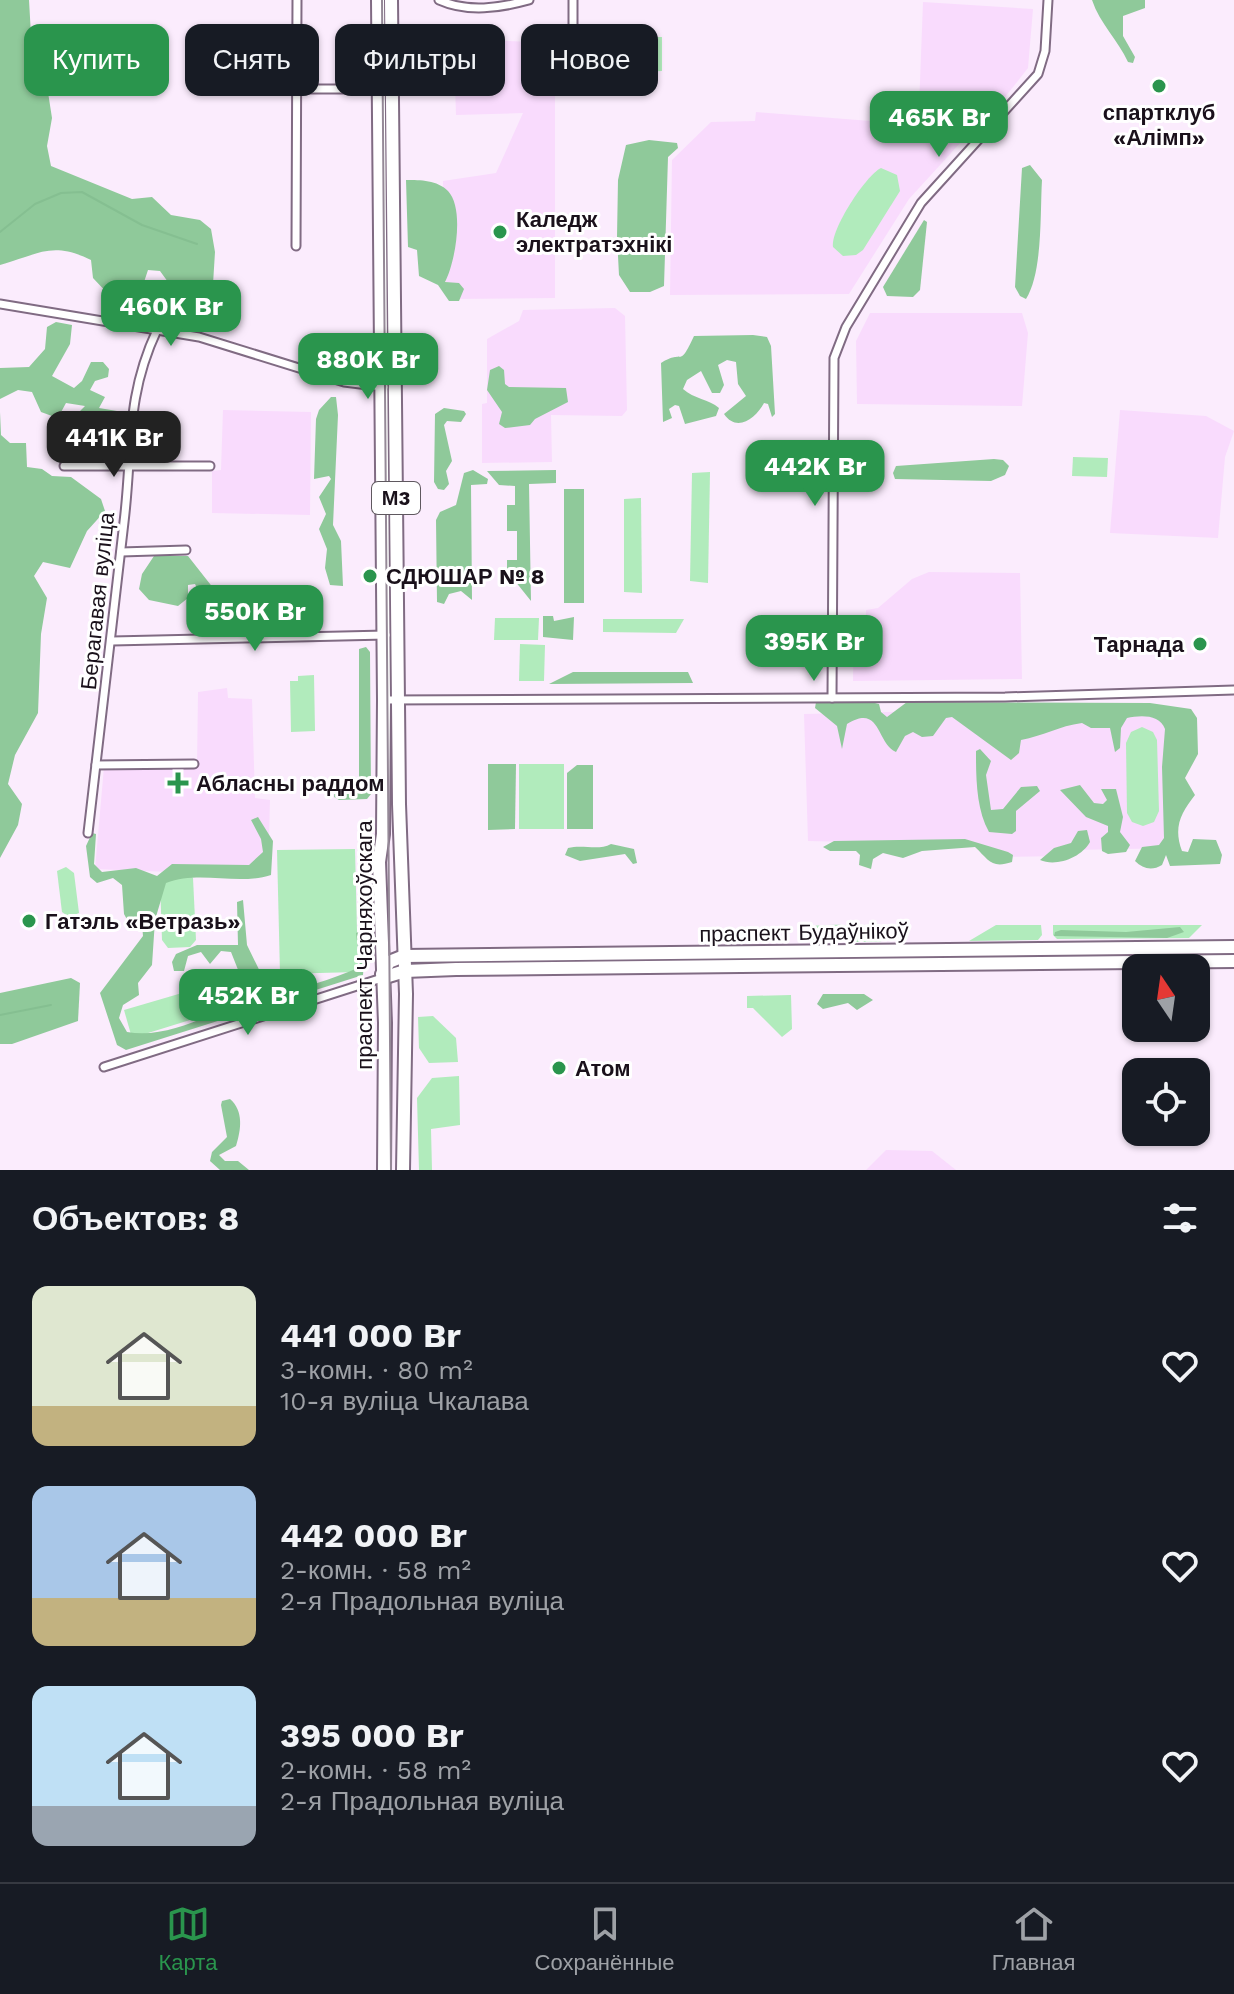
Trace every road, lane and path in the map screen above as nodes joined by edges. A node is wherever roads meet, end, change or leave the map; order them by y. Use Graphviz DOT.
graph roads {
  1 [pos="297,0"];
  2 [pos="378,0"];
  3 [pos="391,0"];
  4 [pos="439,0"];
  5 [pos="529,0"];
  6 [pos="573,0"];
  7 [pos="1048,0"];
  8 [pos="297,24"];
  9 [pos="380,24"];
  10 [pos="390,24"];
  11 [pos="573,24"];
  12 [pos="296,96"];
  13 [pos="386,96"];
  14 [pos="386,96"];
  15 [pos="296,246"];
  16 [pos="0,304"];
  17 [pos="157,330"];
  18 [pos="381,387"];
  19 [pos="395,387"];
  20 [pos="64,466"];
  21 [pos="210,466"];
  22 [pos="131,467"];
  23 [pos="186,550"];
  24 [pos="121,552"];
  25 [pos="383,635"];
  26 [pos="397,635"];
  27 [pos="112,641"];
  28 [pos="1234,690"];
  29 [pos="832,698"];
  30 [pos="384,700"];
  31 [pos="398,700"];
  32 [pos="194,764"];
  33 [pos="96,765"];
  34 [pos="88,833"];
  35 [pos="1234,947"];
  36 [pos="404,956"];
  37 [pos="1048,956"];
  38 [pos="796,958"];
  39 [pos="1234,961"];
  40 [pos="405,971"];
  41 [pos="382,976"];
  42 [pos="104,1067"];
  43 [pos="384,1170"];
  44 [pos="403,1170"];
  1 -- 8 [label="street"];
  2 -- 9 [label="main road, праспект Чарняхоўскага / М3"];
  3 -- 10 [label="main road, праспект Чарняхоўскага / М3"];
  4 -- 5 [label="street"];
  6 -- 11 [label="street"];
  7 -- 29 [label="street"];
  12 -- 15 [label="street"];
  13 -- 19 [label="main road, праспект Чарняхоўскага / М3"];
  14 -- 18 [label="main road, праспект Чарняхоўскага / М3"];
  16 -- 17 [label="street"];
  17 -- 18 [label="street"];
  17 -- 22 [label="street, Берагавая вуліца"];
  18 -- 19 [label="street"];
  18 -- 25 [label="main road, праспект Чарняхоўскага / М3"];
  19 -- 26 [label="main road, праспект Чарняхоўскага / М3"];
  20 -- 22 [label="street"];
  21 -- 22 [label="street"];
  22 -- 24 [label="street, Берагавая вуліца"];
  23 -- 24 [label="street"];
  24 -- 27 [label="street, Берагавая вуліца"];
  25 -- 26 [label="street"];
  25 -- 27 [label="street"];
  25 -- 30 [label="main road, праспект Чарняхоўскага / М3"];
  26 -- 31 [label="main road, праспект Чарняхоўскага / М3"];
  27 -- 33 [label="street, Берагавая вуліца"];
  28 -- 29 [label="street"];
  29 -- 31 [label="street"];
  30 -- 31 [label="street"];
  30 -- 41 [label="main road, праспект Чарняхоўскага / М3"];
  31 -- 36 [label="main road, праспект Чарняхоўскага / М3"];
  32 -- 33 [label="street"];
  33 -- 34 [label="street, Берагавая вуліца"];
  35 -- 37 [label="main road, праспект Будаўнікоў"];
  36 -- 38 [label="main road, праспект Будаўнікоў"];
  36 -- 40 [label="main road, праспект Чарняхоўскага / М3"];
  36 -- 41 [label="main road"];
  37 -- 38 [label="main road, праспект Будаўнікоў"];
  37 -- 39 [label="main road, праспект Будаўнікоў"];
  38 -- 40 [label="main road, праспект Будаўнікоў"];
  40 -- 41 [label="main road, праспект Будаўнікоў"];
  40 -- 44 [label="main road, праспект Чарняхоўскага / М3"];
  41 -- 42 [label="street"];
  41 -- 43 [label="main road, праспект Чарняхоўскага / М3"];
}
